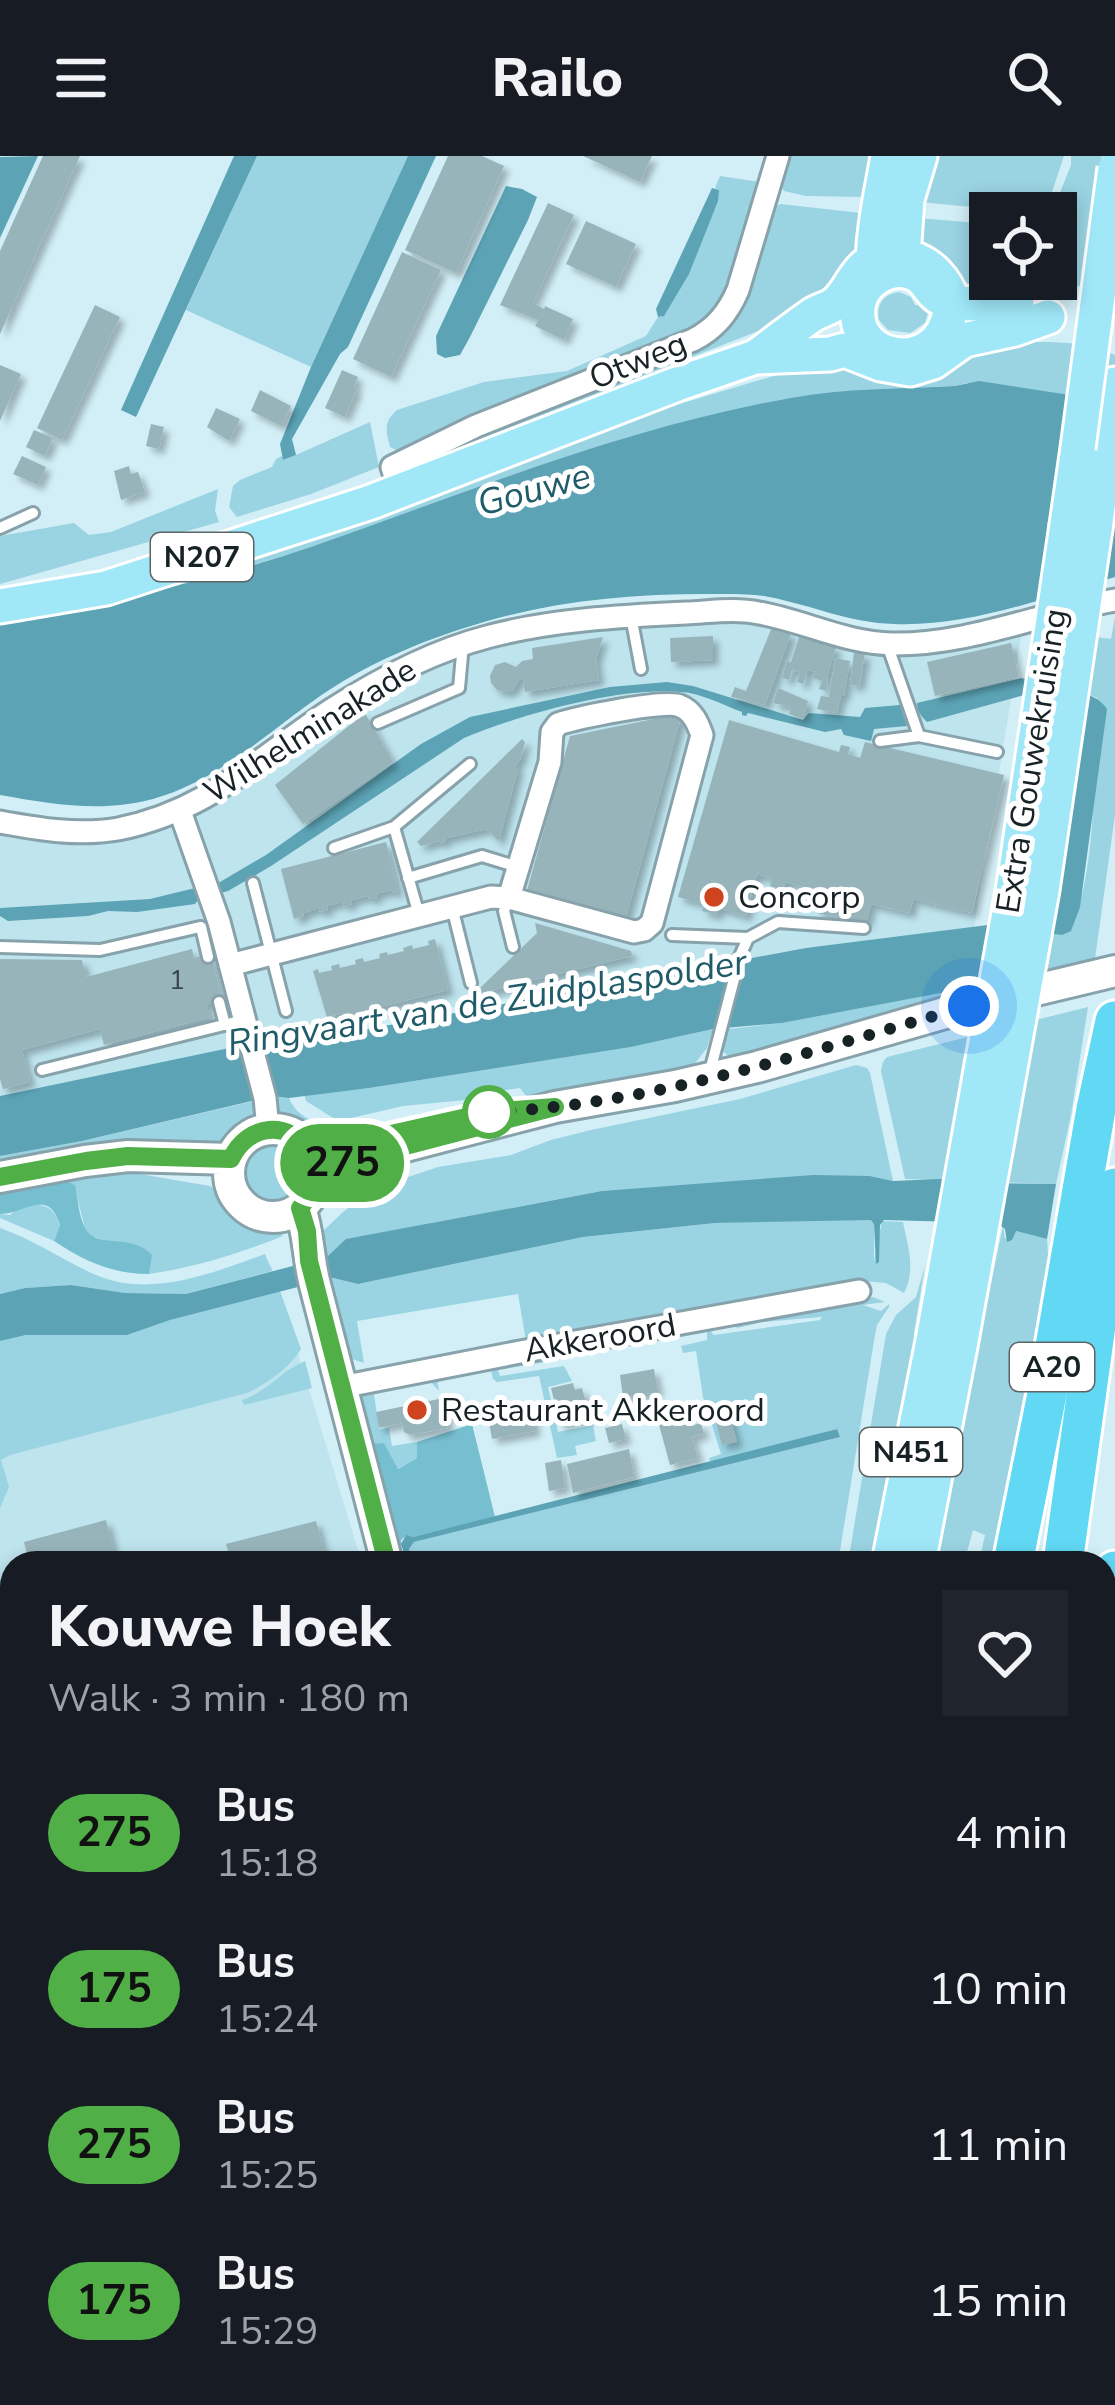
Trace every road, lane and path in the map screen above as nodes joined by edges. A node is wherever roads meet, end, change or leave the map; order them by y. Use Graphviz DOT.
graph roads {
  1 [pos="778,156"];
  2 [pos="888,156"];
  3 [pos="920,156"];
  4 [pos="1115,168"];
  5 [pos="874,283"];
  6 [pos="949,304"];
  7 [pos="1016,315"];
  8 [pos="1115,326"];
  9 [pos="796,343"];
  10 [pos="1115,384"];
  11 [pos="396,480"];
  12 [pos="33,513"];
  13 [pos="0,529"];
  14 [pos="1115,600"];
  15 [pos="0,606"];
  16 [pos="632,616"];
  17 [pos="463,644"];
  18 [pos="887,644"];
  19 [pos="640,670"];
  20 [pos="378,723"];
  21 [pos="919,736"];
  22 [pos="880,741"];
  23 [pos="997,752"];
  24 [pos="470,764"];
  25 [pos="180,811"];
  26 [pos="0,822"];
  27 [pos="394,827"];
  28 [pos="334,848"];
  29 [pos="518,867"];
  30 [pos="408,878"];
  31 [pos="254,883"];
  32 [pos="508,898"];
  33 [pos="452,907"];
  34 [pos="419,915"];
  35 [pos="210,924"];
  36 [pos="864,928"];
  37 [pos="672,935"];
  38 [pos="748,938"];
  39 [pos="0,946"];
  40 [pos="513,946"];
  41 [pos="272,954"];
  42 [pos="219,961"];
  43 [pos="1103,974"];
  44 [pos="471,982"];
  45 [pos="219,1002"];
  46 [pos="286,1011"];
  47 [pos="1115,1021"];
  48 [pos="234,1022"];
  49 [pos="41,1070"];
  50 [pos="708,1078"];
  51 [pos="266,1114"];
  52 [pos="314,1162"];
  53 [pos="231,1172"];
  54 [pos="0,1177"];
  55 [pos="1115,1188"];
  56 [pos="290,1213"];
  57 [pos="859,1291"];
  58 [pos="946,1343"];
  59 [pos="332,1389"];
  60 [pos="383,1551"];
  61 [pos="892,1551"];
  62 [pos="920,1551"];
  63 [pos="1015,1551"];
  64 [pos="1066,1551"];
  1 -- 11 [label="street, Otweg"];
  2 -- 5 [label="main road"];
  3 -- 5 [label="main road"];
  4 -- 58 [label="main road, Extra Gouwekruising / N451, bridge"];
  5 -- 6 [label="main road"];
  5 -- 6 [label="main road"];
  5 -- 9 [label="main road, N207"];
  6 -- 7 [label="main road"];
  7 -- 8 [label="main road"];
  7 -- 9 [label="main road, N207"];
  9 -- 11 [label="main road, N207"];
  10 -- 58 [label="main road, Extra Gouwekruising / N451, bridge"];
  11 -- 15 [label="main road, N207"];
  12 -- 13 [label="lane"];
  14 -- 18 [label="street, Wilhelminakade"];
  16 -- 17 [label="street, Wilhelminakade"];
  16 -- 18 [label="street, Wilhelminakade"];
  16 -- 19 [label="lane"];
  17 -- 20 [label="lane"];
  17 -- 25 [label="street, Wilhelminakade"];
  18 -- 21 [label="lane"];
  21 -- 22 [label="lane"];
  21 -- 23 [label="lane"];
  24 -- 27 [label="lane"];
  25 -- 26 [label="street, Wilhelminakade"];
  25 -- 35 [label="street"];
  27 -- 28 [label="lane"];
  27 -- 30 [label="lane"];
  29 -- 30 [label="lane"];
  29 -- 32 [label="street"];
  29 -- 32 [label="street"];
  30 -- 34 [label="lane"];
  31 -- 41 [label="lane"];
  32 -- 33 [label="street"];
  32 -- 40 [label="lane"];
  33 -- 34 [label="street"];
  33 -- 44 [label="lane"];
  34 -- 41 [label="street"];
  35 -- 39 [label="lane"];
  35 -- 42 [label="street"];
  36 -- 38 [label="lane"];
  37 -- 38 [label="lane"];
  38 -- 50 [label="lane"];
  41 -- 42 [label="street"];
  41 -- 46 [label="lane"];
  42 -- 48 [label="street"];
  43 -- 50 [label="main road"];
  45 -- 48 [label="lane"];
  47 -- 63 [label="highway, A20"];
  48 -- 49 [label="lane"];
  48 -- 51 [label="street"];
  50 -- 52 [label="main road"];
  51 -- 52 [label="main road"];
  51 -- 53 [label="main road"];
  52 -- 56 [label="main road"];
  53 -- 54 [label="main road"];
  53 -- 56 [label="main road"];
  55 -- 64 [label="highway"];
  56 -- 59 [label="main road"];
  57 -- 59 [label="street, Akkeroord"];
  58 -- 61 [label="main road, Extra Gouwekruising / N451"];
  58 -- 62 [label="main road, Extra Gouwekruising / N451"];
  59 -- 60 [label="main road"];
}
